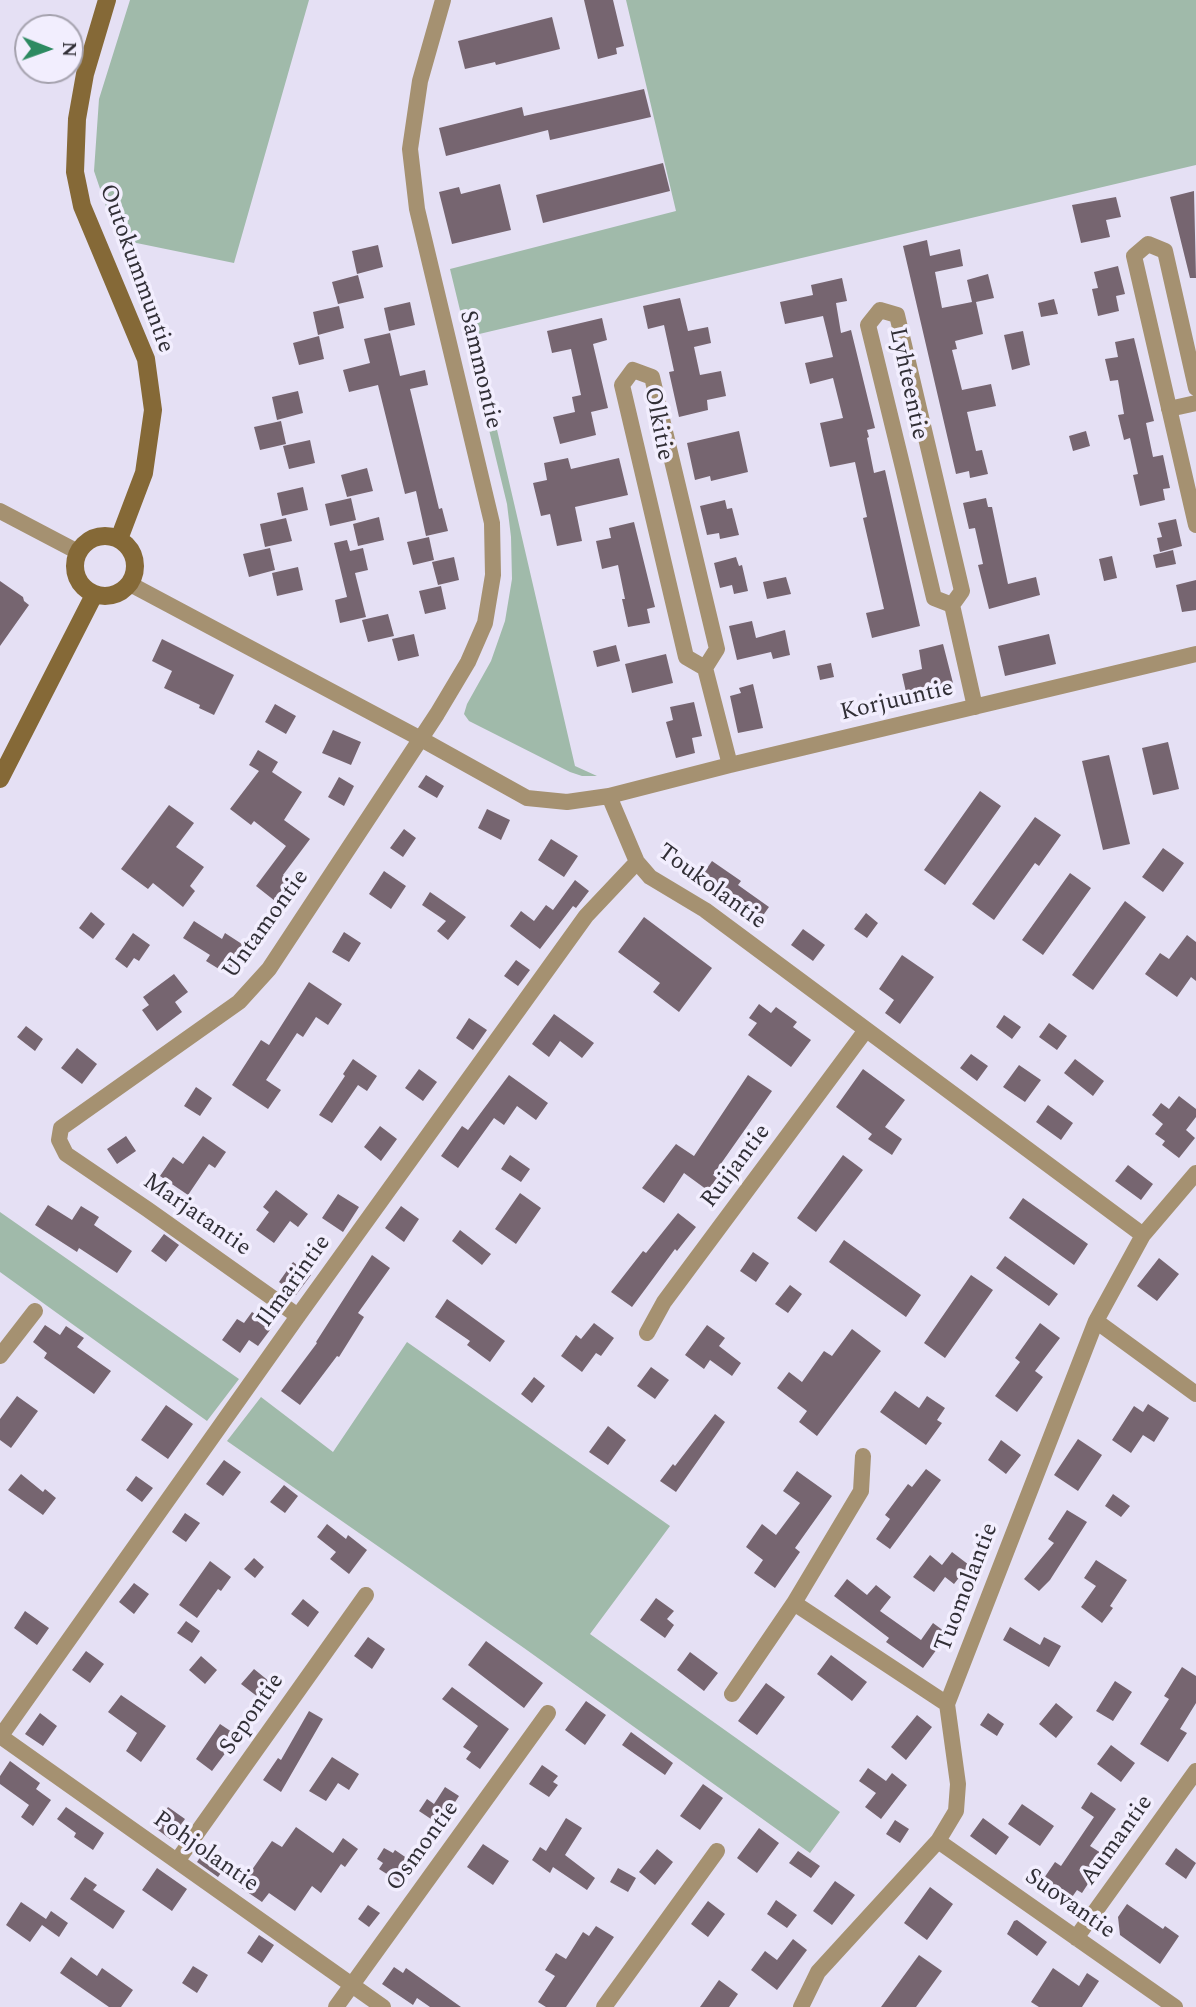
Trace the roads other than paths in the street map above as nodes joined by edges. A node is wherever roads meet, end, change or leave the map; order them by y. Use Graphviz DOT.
graph roads {
  1 [pos="443,0"];
  2 [pos="105,7"];
  3 [pos="1196,388"];
  4 [pos="1196,402"];
  5 [pos="1169,409"];
  6 [pos="932,462"];
  7 [pos="903,468"];
  8 [pos="0,511"];
  9 [pos="686,521"];
  10 [pos="1196,525"];
  11 [pos="656,529"];
  12 [pos="119,539"];
  13 [pos="78,552"];
  14 [pos="130,584"];
  15 [pos="94,595"];
  16 [pos="952,605"];
  17 [pos="1196,654"];
  18 [pos="705,668"];
  19 [pos="975,707"];
  20 [pos="421,738"];
  21 [pos="730,765"];
  22 [pos="0,779"];
  23 [pos="609,796"];
  24 [pos="637,862"];
  25 [pos="866,1030"];
  26 [pos="66,1154"];
  27 [pos="1196,1173"];
  28 [pos="1143,1235"];
  29 [pos="34,1311"];
  30 [pos="298,1316"];
  31 [pos="1096,1321"];
  32 [pos="647,1333"];
  33 [pos="0,1356"];
  34 [pos="1196,1394"];
  35 [pos="863,1456"];
  36 [pos="366,1595"];
  37 [pos="794,1603"];
  38 [pos="732,1694"];
  39 [pos="947,1703"];
  40 [pos="548,1713"];
  41 [pos="0,1737"];
  42 [pos="1196,1771"];
  43 [pos="938,1841"];
  44 [pos="716,1851"];
  45 [pos="177,1861"];
  46 [pos="1076,1938"];
  47 [pos="352,1985"];
  48 [pos="336,2007"];
  49 [pos="383,2007"];
  50 [pos="604,2007"];
  51 [pos="801,2007"];
  52 [pos="1175,2007"];
  1 -- 20 [label="street, Sammontie"];
  2 -- 12 [label="main road, Outokummuntie"];
  3 -- 5 [label="street"];
  4 -- 5 [label="street"];
  5 -- 10 [label="street"];
  6 -- 7 [label="street"];
  6 -- 7 [label="street, Lyhteentie"];
  6 -- 16 [label="street, Lyhteentie"];
  7 -- 16 [label="street, Lyhteentie"];
  8 -- 13 [label="street"];
  9 -- 11 [label="street"];
  9 -- 11 [label="street, Olkitie"];
  9 -- 18 [label="street, Olkitie"];
  11 -- 18 [label="street, Olkitie"];
  12 -- 13 [label="main road"];
  12 -- 14 [label="main road"];
  13 -- 15 [label="main road"];
  14 -- 15 [label="main road"];
  14 -- 20 [label="street"];
  15 -- 22 [label="main road"];
  16 -- 19 [label="street, Lyhteentie"];
  17 -- 19 [label="street, Korjuuntie"];
  18 -- 21 [label="street, Olkitie"];
  19 -- 21 [label="street, Korjuuntie"];
  20 -- 23 [label="street"];
  20 -- 26 [label="street, Untamontie"];
  21 -- 23 [label="street, Korjuuntie"];
  23 -- 24 [label="street, Toukolantie"];
  24 -- 25 [label="street, Toukolantie"];
  24 -- 30 [label="street, Ilmarintie"];
  25 -- 28 [label="street, Toukolantie"];
  25 -- 32 [label="street, Ruijantie"];
  26 -- 30 [label="street, Marjatantie"];
  27 -- 28 [label="street, Tuomolantie"];
  28 -- 31 [label="street, Tuomolantie"];
  29 -- 33 [label="street"];
  30 -- 41 [label="street, Ilmarintie"];
  31 -- 34 [label="street"];
  31 -- 39 [label="street, Tuomolantie"];
  35 -- 37 [label="street"];
  36 -- 45 [label="street, Sepontie"];
  37 -- 38 [label="street"];
  37 -- 39 [label="street"];
  39 -- 43 [label="street, Tuomolantie"];
  40 -- 47 [label="street, Osmontie"];
  41 -- 45 [label="street, Pohjolantie"];
  42 -- 46 [label="street, Aumantie"];
  43 -- 46 [label="street, Suovantie"];
  43 -- 51 [label="street, Tuomolantie"];
  44 -- 50 [label="street"];
  45 -- 47 [label="street, Pohjolantie"];
  46 -- 52 [label="street, Suovantie"];
  47 -- 48 [label="street, Osmontie"];
  47 -- 49 [label="street, Pohjolantie"];
}
